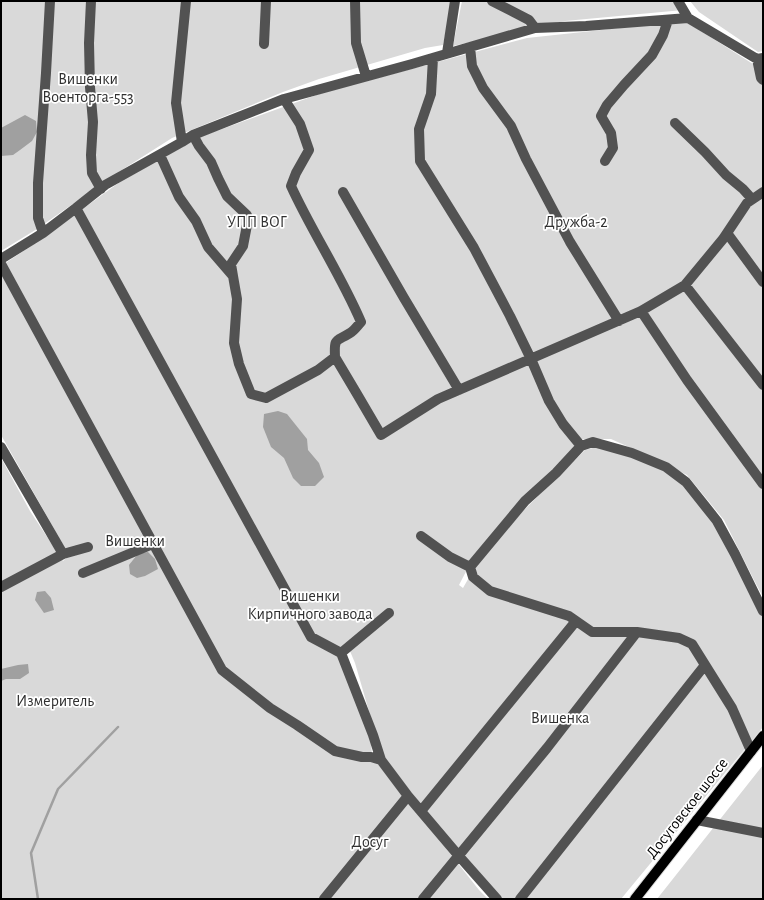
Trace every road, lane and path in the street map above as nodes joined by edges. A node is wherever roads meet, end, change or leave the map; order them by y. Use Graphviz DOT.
graph roads {
  1 [pos="50,1"];
  2 [pos="91,1"];
  3 [pos="186,1"];
  4 [pos="266,1"];
  5 [pos="355,1"];
  6 [pos="455,1"];
  7 [pos="492,1"];
  8 [pos="678,1"];
  9 [pos="688,18"];
  10 [pos="668,20"];
  11 [pos="535,28"];
  12 [pos="264,44"];
  13 [pos="470,47"];
  14 [pos="447,54"];
  15 [pos="432,58"];
  16 [pos="760,58"];
  17 [pos="366,76"];
  18 [pos="763,80"];
  19 [pos="284,98"];
  20 [pos="675,124"];
  21 [pos="193,135"];
  22 [pos="182,142"];
  23 [pos="160,155"];
  24 [pos="605,161"];
  25 [pos="101,188"];
  26 [pos="343,192"];
  27 [pos="763,192"];
  28 [pos="752,199"];
  29 [pos="76,208"];
  30 [pos="43,233"];
  31 [pos="727,233"];
  32 [pos="1,258"];
  33 [pos="1,264"];
  34 [pos="233,276"];
  35 [pos="763,282"];
  36 [pos="685,285"];
  37 [pos="641,311"];
  38 [pos="619,321"];
  39 [pos="335,357"];
  40 [pos="531,359"];
  41 [pos="763,385"];
  42 [pos="459,390"];
  43 [pos="581,446"];
  44 [pos="1,447"];
  45 [pos="763,484"];
  46 [pos="421,536"];
  47 [pos="153,544"];
  48 [pos="88,547"];
  49 [pos="63,554"];
  50 [pos="470,567"];
  51 [pos="83,573"];
  52 [pos="1,587"];
  53 [pos="763,612"];
  54 [pos="389,613"];
  55 [pos="576,622"];
  56 [pos="636,632"];
  57 [pos="341,653"];
  58 [pos="706,665"];
  59 [pos="763,736"];
  60 [pos="751,752"];
  61 [pos="381,760"];
  62 [pos="408,796"];
  63 [pos="420,811"];
  64 [pos="697,820"];
  65 [pos="763,833"];
  66 [pos="458,855"];
  67 [pos="324,899"];
  68 [pos="423,899"];
  69 [pos="497,899"];
  70 [pos="520,899"];
  71 [pos="635,899"];
  1 -- 30 [label="lane"];
  2 -- 25 [label="lane"];
  3 -- 22 [label="lane"];
  4 -- 12 [label="lane"];
  5 -- 17 [label="lane"];
  6 -- 14 [label="lane"];
  7 -- 11 [label="lane"];
  8 -- 9 [label="lane"];
  9 -- 10 [label="lane"];
  9 -- 16 [label="lane"];
  10 -- 11 [label="lane"];
  10 -- 24 [label="lane"];
  11 -- 13 [label="lane"];
  13 -- 14 [label="lane"];
  13 -- 38 [label="lane"];
  14 -- 15 [label="lane"];
  15 -- 17 [label="lane"];
  15 -- 40 [label="lane"];
  16 -- 18 [label="lane"];
  17 -- 19 [label="lane"];
  19 -- 21 [label="lane"];
  19 -- 39 [label="lane"];
  20 -- 28 [label="lane"];
  21 -- 22 [label="lane"];
  21 -- 34 [label="lane"];
  22 -- 23 [label="lane"];
  23 -- 25 [label="lane"];
  23 -- 34 [label="lane"];
  25 -- 29 [label="lane"];
  26 -- 42 [label="lane"];
  27 -- 28 [label="lane"];
  28 -- 31 [label="lane"];
  29 -- 30 [label="lane"];
  29 -- 57 [label="lane"];
  30 -- 32 [label="lane"];
  31 -- 35 [label="lane"];
  31 -- 36 [label="lane"];
  33 -- 47 [label="lane"];
  34 -- 39 [label="lane"];
  36 -- 37 [label="lane"];
  36 -- 41 [label="lane"];
  37 -- 38 [label="lane"];
  37 -- 45 [label="lane"];
  38 -- 40 [label="lane"];
  39 -- 42 [label="lane"];
  40 -- 42 [label="lane"];
  40 -- 43 [label="lane"];
  43 -- 50 [label="lane"];
  43 -- 53 [label="lane"];
  44 -- 49 [label="lane"];
  46 -- 50 [label="lane"];
  47 -- 51 [label="lane"];
  47 -- 61 [label="lane"];
  48 -- 49 [label="lane"];
  49 -- 52 [label="lane"];
  50 -- 55 [label="lane"];
  54 -- 57 [label="lane"];
  55 -- 56 [label="lane"];
  55 -- 63 [label="lane"];
  56 -- 58 [label="lane"];
  56 -- 66 [label="lane"];
  57 -- 61 [label="lane"];
  58 -- 60 [label="lane"];
  58 -- 70 [label="lane"];
  59 -- 60 [label="main road, Досуговское шоссе"];
  60 -- 64 [label="main road, Досуговское шоссе"];
  61 -- 62 [label="lane"];
  62 -- 63 [label="lane"];
  62 -- 67 [label="lane"];
  63 -- 66 [label="lane"];
  64 -- 65 [label="lane"];
  64 -- 71 [label="main road, Досуговское шоссе"];
  66 -- 68 [label="lane"];
  66 -- 69 [label="lane"];
}
